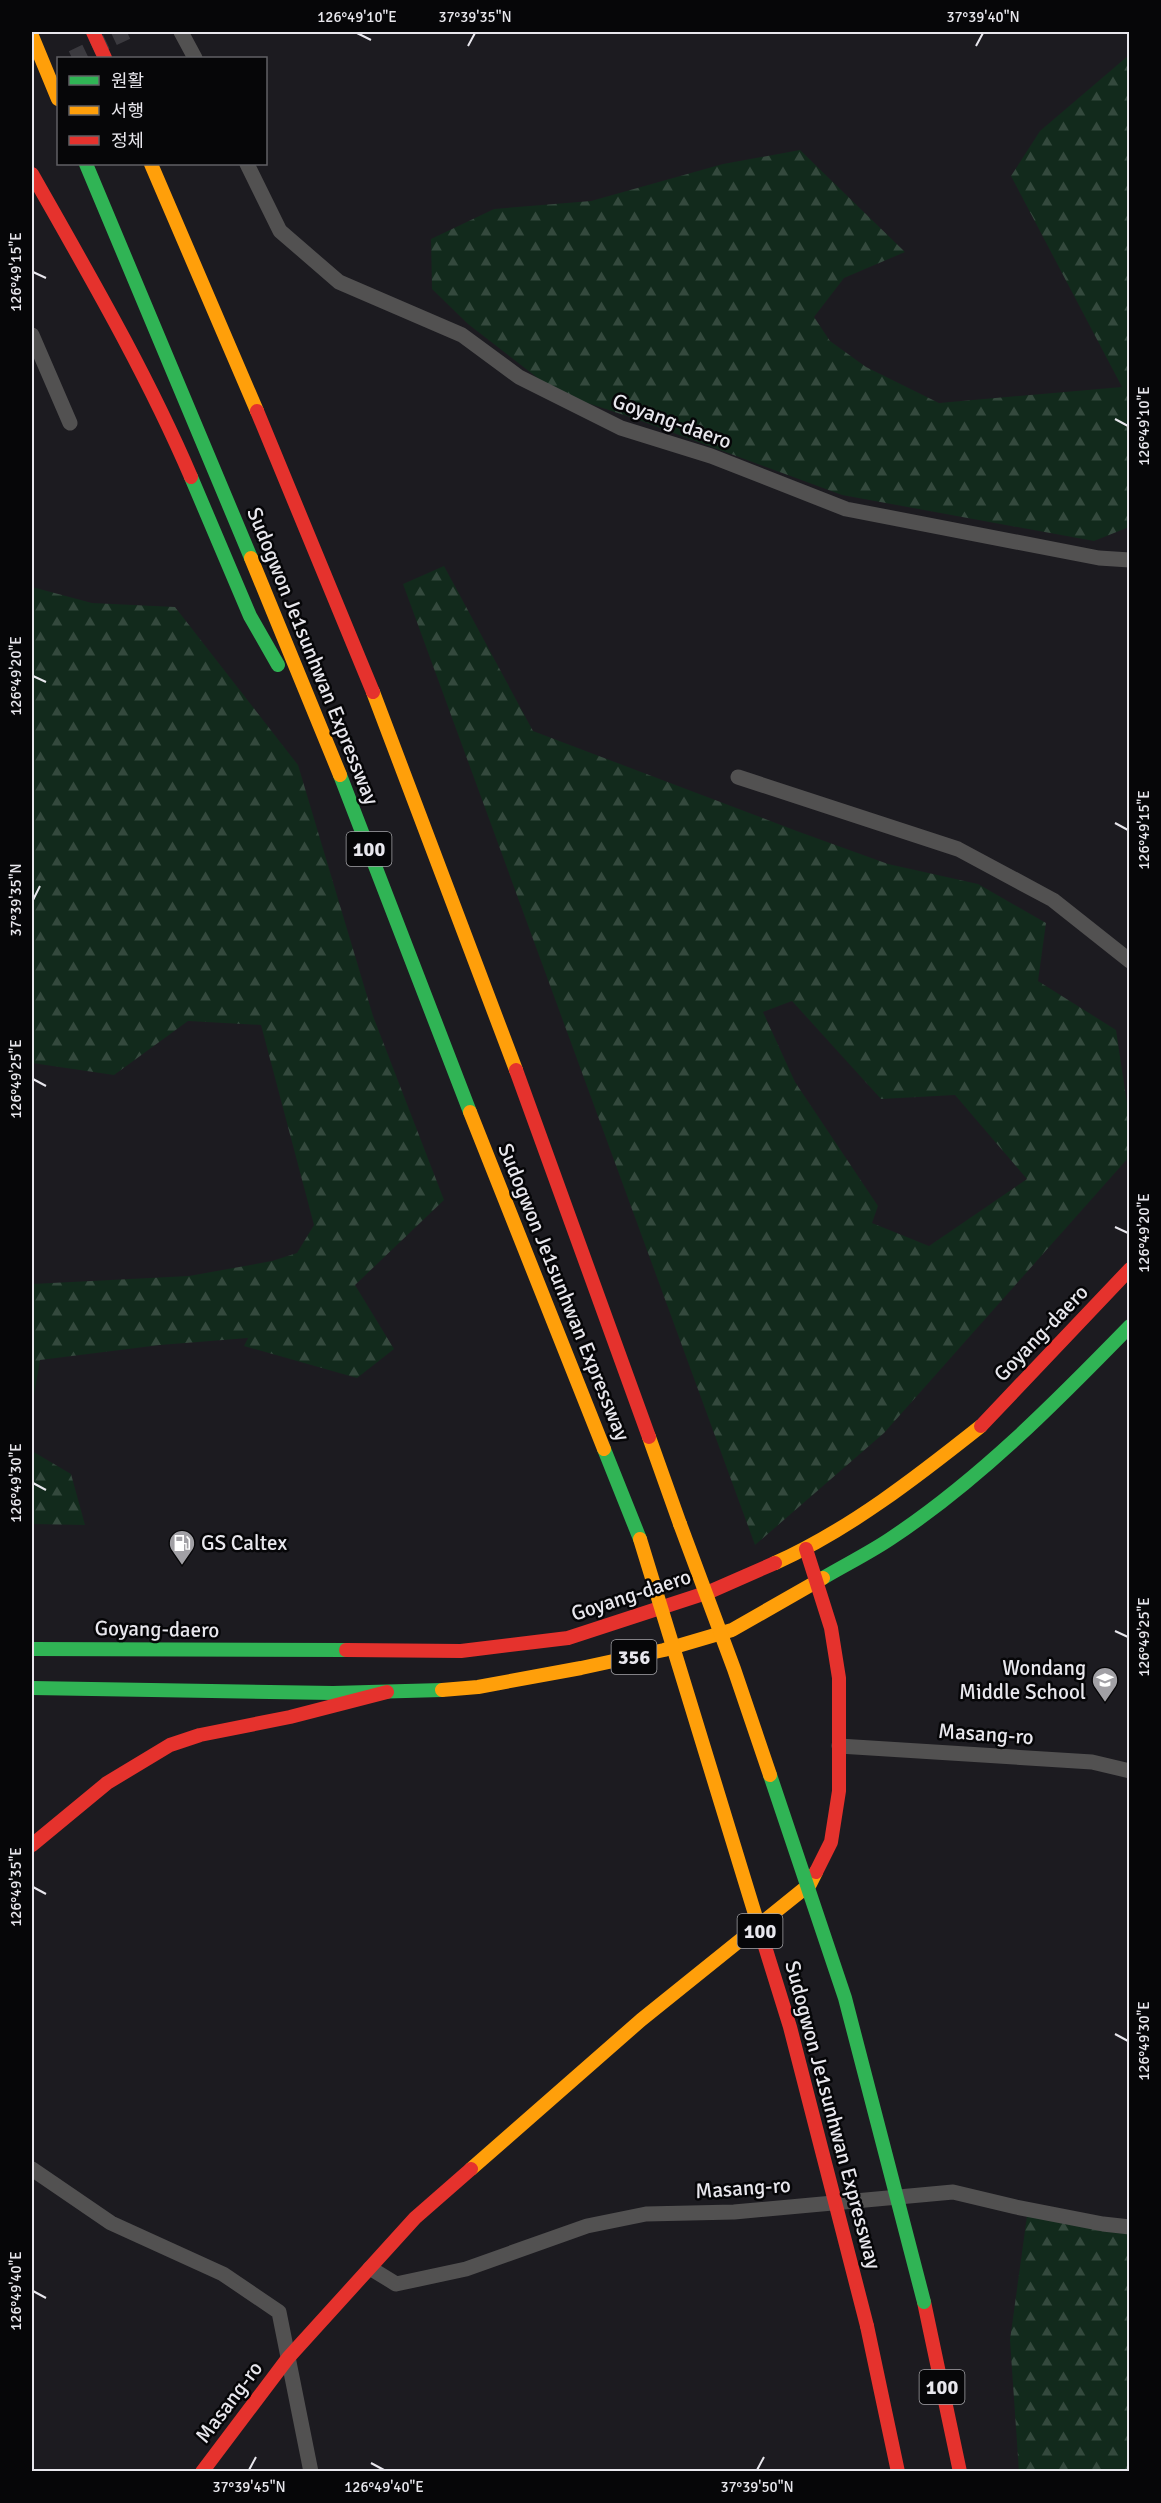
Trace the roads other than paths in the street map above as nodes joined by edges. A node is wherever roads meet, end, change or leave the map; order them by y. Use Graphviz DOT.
graph roads {
  1 [pos="93,32"];
  2 [pos="182,32"];
  3 [pos="32,36"];
  4 [pos="105,57"];
  5 [pos="194,57"];
  6 [pos="57,97"];
  7 [pos="86,165"];
  8 [pos="151,165"];
  9 [pos="247,165"];
  10 [pos="32,174"];
  11 [pos="32,335"];
  12 [pos="70,423"];
  13 [pos="1130,560"];
  14 [pos="334,763"];
  15 [pos="738,777"];
  16 [pos="1130,961"];
  17 [pos="1130,1269"];
  18 [pos="1130,1326"];
  19 [pos="806,1548"];
  20 [pos="816,1582"];
  21 [pos="32,1649"];
  22 [pos="32,1688"];
  23 [pos="387,1692"];
  24 [pos="839,1746"];
  25 [pos="1130,1771"];
  26 [pos="32,1845"];
  27 [pos="32,2169"];
  28 [pos="1130,2226"];
  29 [pos="370,2268"];
  30 [pos="288,2358"];
  31 [pos="202,2472"];
  32 [pos="311,2472"];
  33 [pos="898,2472"];
  34 [pos="960,2472"];
  1 -- 4 [label="main road"];
  2 -- 5 [label="street"];
  3 -- 6 [label="main road"];
  7 -- 14 [label="main road, Sudogwon Je1sunhwan Expressway / 100"];
  8 -- 34 [label="main road, Sudogwon Je1sunhwan Expressway / 100, bridge"];
  9 -- 13 [label="street, Goyang-daero"];
  10 -- 14 [label="main road"];
  11 -- 12 [label="street"];
  14 -- 33 [label="main road, Sudogwon Je1sunhwan Expressway / 100, bridge"];
  15 -- 16 [label="street"];
  17 -- 19 [label="main road, Goyang-daero / 356"];
  18 -- 20 [label="main road, 356"];
  19 -- 20 [label="main road, Masang-ro"];
  19 -- 21 [label="main road, Goyang-daero / 356"];
  20 -- 23 [label="main road, 356"];
  20 -- 24 [label="main road, Masang-ro"];
  22 -- 23 [label="main road, 356"];
  23 -- 26 [label="main road"];
  24 -- 25 [label="street, Masang-ro"];
  24 -- 29 [label="main road, Masang-ro"];
  27 -- 30 [label="street"];
  28 -- 29 [label="street, Masang-ro"];
  29 -- 30 [label="main road, Masang-ro"];
  30 -- 31 [label="main road, Masang-ro"];
  30 -- 32 [label="street, Masang-ro"];
}
